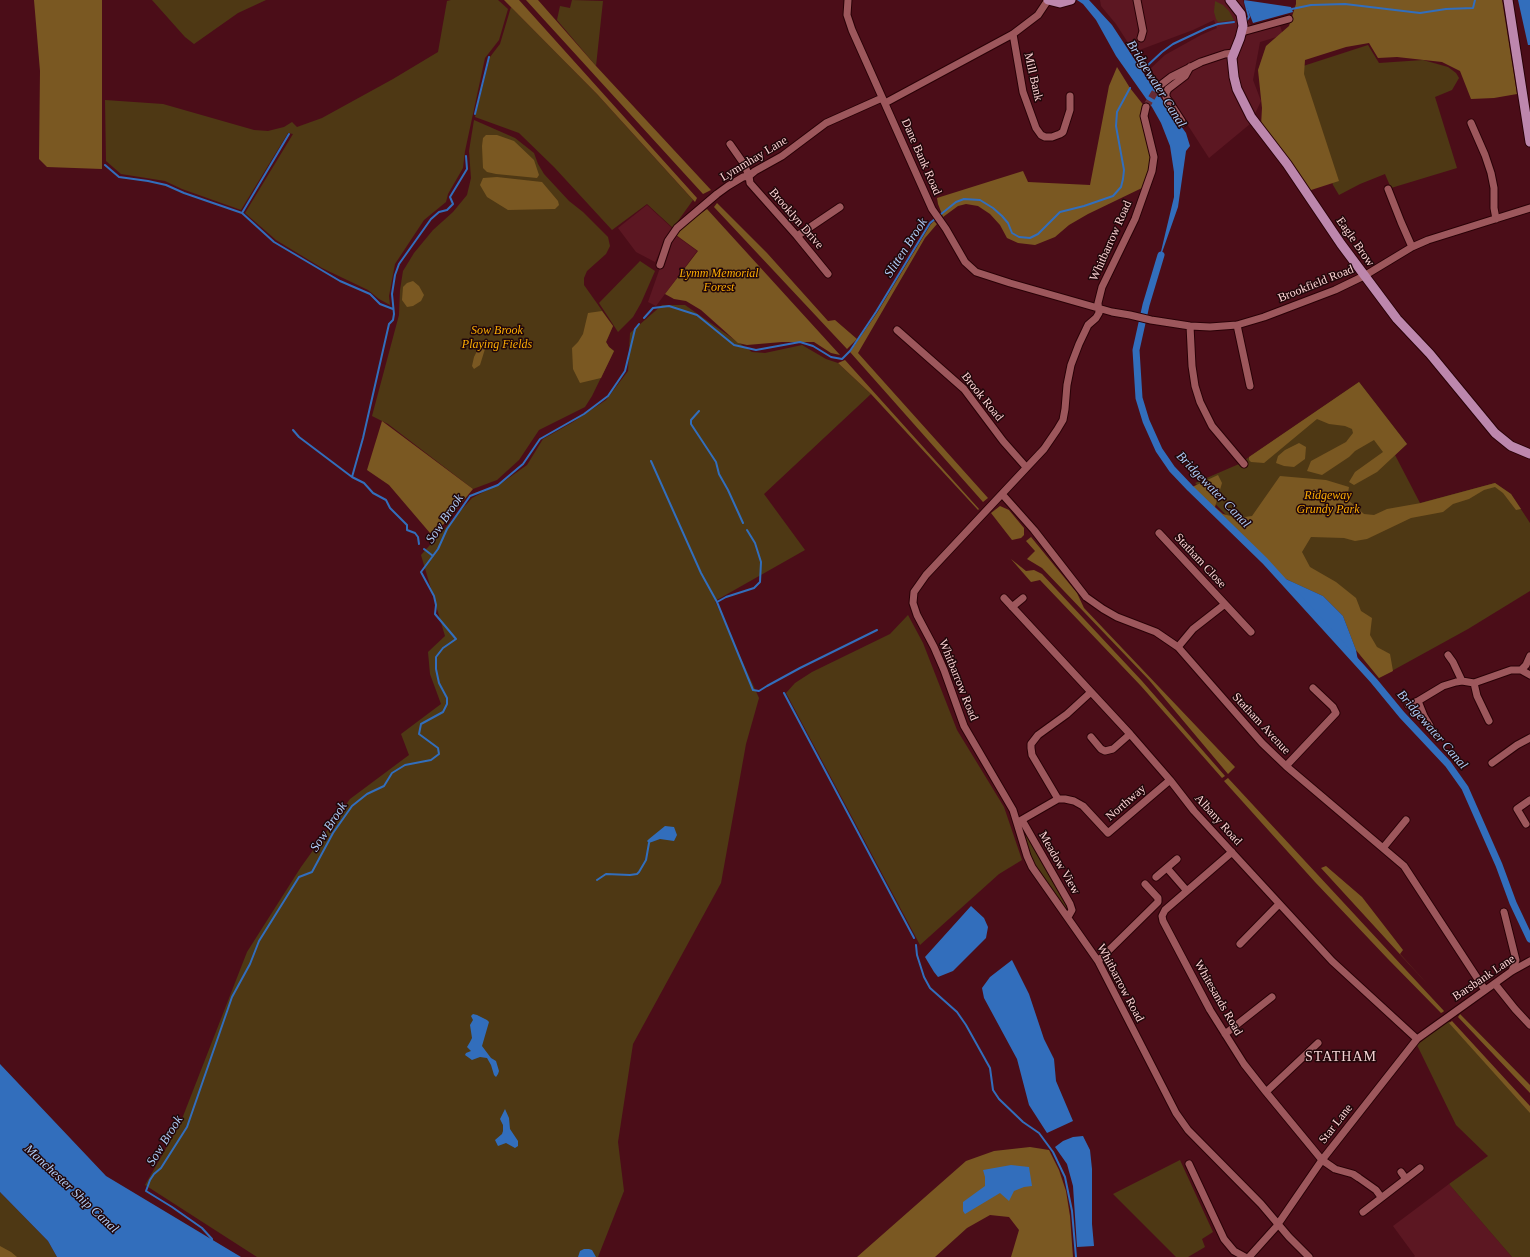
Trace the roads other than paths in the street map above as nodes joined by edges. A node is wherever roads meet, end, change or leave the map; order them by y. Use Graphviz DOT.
graph roads {
  1 [pos="848,0"];
  2 [pos="1048,0"];
  3 [pos="1071,0"];
  4 [pos="1137,0"];
  5 [pos="1508,0"];
  6 [pos="1234,5"];
  7 [pos="1289,19"];
  8 [pos="1242,29"];
  9 [pos="1013,34"];
  10 [pos="1141,38"];
  11 [pos="1234,53"];
  12 [pos="1190,67"];
  13 [pos="1158,87"];
  14 [pos="1070,96"];
  15 [pos="883,100"];
  16 [pos="1146,107"];
  17 [pos="1183,123"];
  18 [pos="1471,123"];
  19 [pos="1530,142"];
  20 [pos="730,144"];
  21 [pos="749,176"];
  22 [pos="1388,189"];
  23 [pos="840,207"];
  24 [pos="1530,208"];
  25 [pos="1496,219"];
  26 [pos="797,236"];
  27 [pos="1412,247"];
  28 [pos="660,264"];
  29 [pos="828,274"];
  30 [pos="1364,276"];
  31 [pos="1100,308"];
  32 [pos="1237,325"];
  33 [pos="1190,326"];
  34 [pos="897,330"];
  35 [pos="1250,386"];
  36 [pos="1530,454"];
  37 [pos="1244,464"];
  38 [pos="1026,467"];
  39 [pos="1002,494"];
  40 [pos="1159,533"];
  41 [pos="1004,598"];
  42 [pos="1023,598"];
  43 [pos="1225,604"];
  44 [pos="1012,607"];
  45 [pos="1251,632"];
  46 [pos="1178,647"];
  47 [pos="1448,655"];
  48 [pos="1530,656"];
  49 [pos="1521,670"];
  50 [pos="1530,675"];
  51 [pos="1462,681"];
  52 [pos="1474,683"];
  53 [pos="1313,688"];
  54 [pos="1091,692"];
  55 [pos="1418,701"];
  56 [pos="1408,705"];
  57 [pos="1489,721"];
  58 [pos="1430,726"];
  59 [pos="1130,734"];
  60 [pos="1091,737"];
  61 [pos="1530,738"];
  62 [pos="1492,763"];
  63 [pos="1286,766"];
  64 [pos="1170,780"];
  65 [pos="1058,799"];
  66 [pos="1530,800"];
  67 [pos="1406,820"];
  68 [pos="1020,821"];
  69 [pos="1526,824"];
  70 [pos="1383,848"];
  71 [pos="1232,852"];
  72 [pos="1177,859"];
  73 [pos="1167,868"];
  74 [pos="1156,877"];
  75 [pos="1145,884"];
  76 [pos="1187,891"];
  77 [pos="1279,904"];
  78 [pos="1504,912"];
  79 [pos="1068,917"];
  80 [pos="1240,944"];
  81 [pos="1530,960"];
  82 [pos="1098,961"];
  83 [pos="1512,971"];
  84 [pos="1495,984"];
  85 [pos="1486,990"];
  86 [pos="1272,996"];
  87 [pos="1450,1014"];
  88 [pos="1530,1025"];
  89 [pos="1225,1034"];
  90 [pos="1417,1039"];
  91 [pos="1318,1043"];
  92 [pos="1266,1092"];
  93 [pos="1322,1160"];
  94 [pos="1189,1164"];
  95 [pos="1420,1168"];
  96 [pos="1401,1172"];
  97 [pos="1406,1179"];
  98 [pos="1381,1197"];
  99 [pos="1362,1212"];
  100 [pos="1278,1224"];
  101 [pos="1244,1257"];
  102 [pos="1249,1257"];
  103 [pos="1308,1257"];
  1 -- 15 [label="street, Dane Bank Road"];
  2 -- 3 [label="main road"];
  2 -- 9 [label="street"];
  4 -- 10 [label="street"];
  5 -- 19 [label="main road"];
  6 -- 8 [label="main road"];
  7 -- 8 [label="street"];
  8 -- 11 [label="main road, Eagle Brow"];
  9 -- 14 [label="street, Mill Bank"];
  9 -- 15 [label="street"];
  11 -- 12 [label="street"];
  11 -- 30 [label="main road, Eagle Brow"];
  12 -- 13 [label="street"];
  12 -- 17 [label="street"];
  15 -- 21 [label="street, Lymmhay Lane"];
  15 -- 31 [label="street, Dane Bank Road"];
  16 -- 31 [label="street, Whitbarrow Road"];
  18 -- 25 [label="street"];
  20 -- 21 [label="street, Brooklyn Drive"];
  21 -- 26 [label="street, Brooklyn Drive"];
  21 -- 28 [label="street, Lymmhay Lane"];
  22 -- 27 [label="street"];
  23 -- 26 [label="street"];
  24 -- 25 [label="street, Brookfield Road"];
  25 -- 27 [label="street, Brookfield Road"];
  26 -- 29 [label="street, Brooklyn Drive"];
  27 -- 30 [label="street, Brookfield Road"];
  30 -- 32 [label="street, Brookfield Road"];
  30 -- 36 [label="main road, Eagle Brow"];
  31 -- 33 [label="street, Brookfield Road"];
  31 -- 38 [label="street, Whitbarrow Road"];
  32 -- 33 [label="street, Brookfield Road"];
  32 -- 35 [label="street"];
  33 -- 37 [label="street"];
  34 -- 38 [label="street, Brook Road"];
  38 -- 39 [label="street, Whitbarrow Road"];
  39 -- 46 [label="street, Statham Avenue"];
  39 -- 68 [label="street, Whitbarrow Road"];
  40 -- 43 [label="street, Statham Close"];
  41 -- 44 [label="street, Albany Road"];
  42 -- 44 [label="street"];
  43 -- 45 [label="street, Statham Close"];
  43 -- 46 [label="street, Statham Close"];
  44 -- 54 [label="street, Albany Road"];
  46 -- 63 [label="street, Statham Avenue"];
  47 -- 51 [label="street"];
  48 -- 49 [label="street"];
  49 -- 50 [label="street"];
  49 -- 52 [label="street"];
  51 -- 52 [label="street"];
  51 -- 55 [label="street"];
  52 -- 57 [label="street"];
  53 -- 63 [label="street"];
  54 -- 59 [label="street, Albany Road"];
  54 -- 65 [label="street"];
  55 -- 56 [label="street"];
  55 -- 58 [label="street"];
  59 -- 60 [label="street"];
  59 -- 64 [label="street, Albany Road"];
  61 -- 62 [label="street"];
  63 -- 70 [label="street, Statham Avenue"];
  64 -- 65 [label="street, Northway"];
  64 -- 71 [label="street, Albany Road"];
  65 -- 68 [label="street"];
  66 -- 69 [label="street"];
  67 -- 70 [label="street"];
  68 -- 79 [label="street, Whitbarrow Road"];
  68 -- 79 [label="street, Meadow View"];
  70 -- 85 [label="street, Statham Avenue"];
  71 -- 76 [label="street, Whitesands Road"];
  71 -- 77 [label="street, Albany Road"];
  72 -- 73 [label="street"];
  73 -- 74 [label="street"];
  73 -- 76 [label="street"];
  75 -- 82 [label="street"];
  76 -- 89 [label="street, Whitesands Road"];
  77 -- 80 [label="street"];
  77 -- 90 [label="street, Albany Road"];
  78 -- 83 [label="street"];
  79 -- 82 [label="street, Whitbarrow Road"];
  81 -- 83 [label="street, Barsbank Lane"];
  82 -- 100 [label="street, Whitbarrow Road"];
  83 -- 84 [label="street, Barsbank Lane"];
  84 -- 85 [label="street, Barsbank Lane"];
  84 -- 88 [label="street"];
  85 -- 87 [label="street, Barsbank Lane"];
  86 -- 89 [label="street"];
  87 -- 90 [label="street, Star Lane"];
  89 -- 92 [label="street, Whitesands Road"];
  90 -- 93 [label="street, Star Lane"];
  91 -- 92 [label="street"];
  92 -- 93 [label="street, Whitesands Road"];
  93 -- 98 [label="street, Whitesands Road"];
  93 -- 100 [label="street, Star Lane"];
  94 -- 101 [label="street"];
  95 -- 97 [label="street"];
  96 -- 97 [label="street"];
  97 -- 98 [label="street"];
  98 -- 99 [label="street"];
  100 -- 102 [label="street, Star Lane"];
  100 -- 103 [label="street, Whitbarrow Road"];
}
